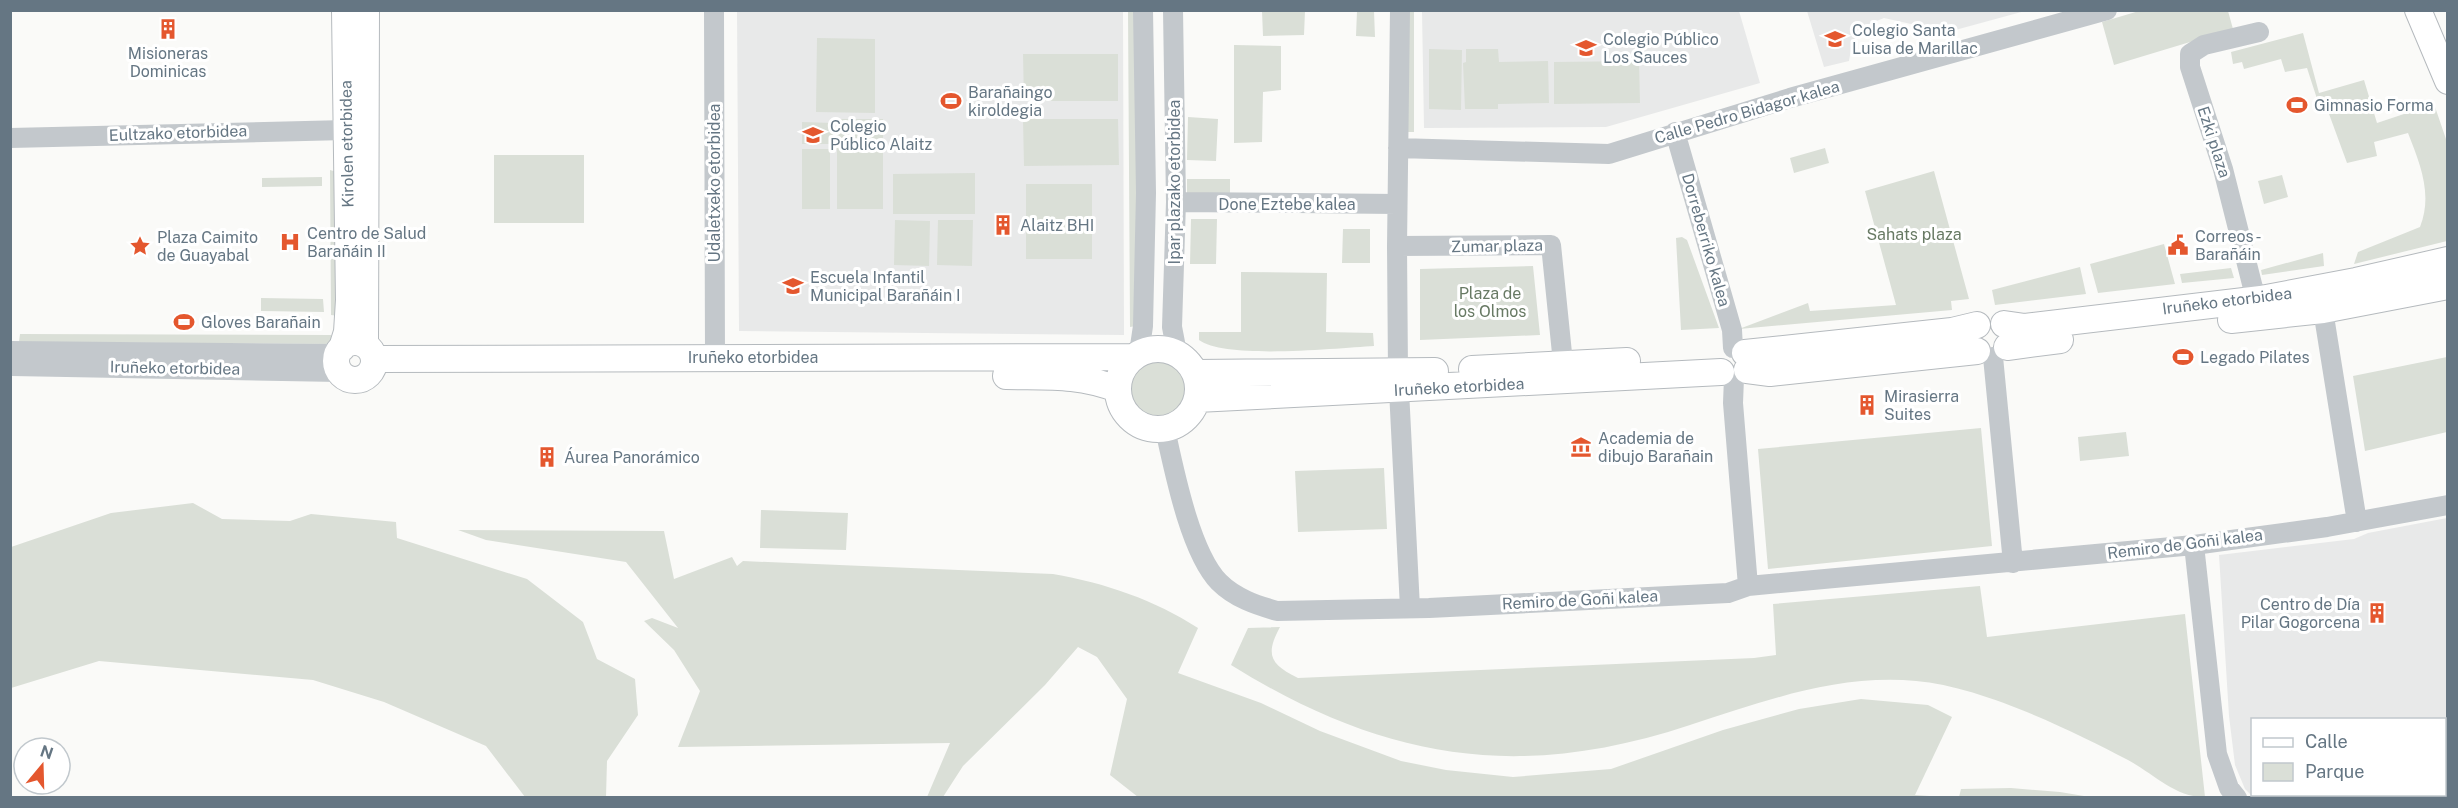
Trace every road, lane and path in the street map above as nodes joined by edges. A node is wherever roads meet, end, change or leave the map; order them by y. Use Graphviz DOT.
graph roads {
  1 [pos="345,10"];
  2 [pos="366,10"];
  3 [pos="714,10"];
  4 [pos="1143,10"];
  5 [pos="1173,10"];
  6 [pos="1400,10"];
  7 [pos="2418,10"];
  8 [pos="2433,10"];
  9 [pos="2094,12"];
  10 [pos="2259,32"];
  11 [pos="2448,44"];
  12 [pos="2448,81"];
  13 [pos="346,130"];
  14 [pos="1675,132"];
  15 [pos="10,139"];
  16 [pos="1398,148"];
  17 [pos="10,154"];
  18 [pos="1176,202"];
  19 [pos="1397,204"];
  20 [pos="1396,246"];
  21 [pos="2448,260"];
  22 [pos="2448,286"];
  23 [pos="2261,299"];
  24 [pos="2323,310"];
  25 [pos="1995,345"];
  26 [pos="1177,353"];
  27 [pos="1136,355"];
  28 [pos="715,356"];
  29 [pos="354,358"];
  30 [pos="11,360"];
  31 [pos="1563,363"];
  32 [pos="1733,363"];
  33 [pos="1196,373"];
  34 [pos="1399,381"];
  35 [pos="1117,389"];
  36 [pos="1197,399"];
  37 [pos="1165,429"];
  38 [pos="2448,504"];
  39 [pos="2357,522"];
  40 [pos="2194,545"];
  41 [pos="2013,563"];
  42 [pos="1748,586"];
  43 [pos="1410,608"];
  44 [pos="2237,798"];
  1 -- 13 [label="main road, Kirolen etorbidea"];
  2 -- 29 [label="main road, Kirolen etorbidea"];
  3 -- 28 [label="street, Udaletxeko etorbidea"];
  4 -- 27 [label="street, Ipar plazako etorbidea"];
  5 -- 18 [label="street, Ipar plazako etorbidea"];
  6 -- 16 [label="street"];
  7 -- 12 [label="main road"];
  8 -- 11 [label="main road"];
  9 -- 14 [label="street, Calle Pedro Bidagor kalea"];
  10 -- 23 [label="street, Ezki plaza"];
  13 -- 15 [label="street, Eultzako etorbidea"];
  13 -- 29 [label="main road, Kirolen etorbidea"];
  14 -- 16 [label="street, Calle Pedro Bidagor kalea"];
  14 -- 32 [label="street, Dorreberriko kalea"];
  15 -- 17 [label="street"];
  16 -- 19 [label="street"];
  18 -- 19 [label="street, Done Eztebe kalea"];
  18 -- 26 [label="street, Ipar plazako etorbidea"];
  19 -- 20 [label="street"];
  20 -- 31 [label="street, Zumar plaza"];
  20 -- 34 [label="street"];
  21 -- 23 [label="main road, Iruñeko etorbidea"];
  22 -- 24 [label="main road, Iruñeko etorbidea"];
  23 -- 25 [label="main road, Iruñeko etorbidea"];
  24 -- 25 [label="main road, Iruñeko etorbidea"];
  24 -- 39 [label="street"];
  25 -- 32 [label="main road, Iruñeko etorbidea"];
  25 -- 32 [label="main road, Iruñeko etorbidea"];
  25 -- 41 [label="street"];
  26 -- 27 [label="main road"];
  26 -- 33 [label="main road"];
  27 -- 28 [label="main road, Iruñeko etorbidea"];
  27 -- 35 [label="main road"];
  28 -- 29 [label="main road, Iruñeko etorbidea"];
  29 -- 30 [label="street, Iruñeko etorbidea"];
  29 -- 35 [label="main road, Iruñeko etorbidea"];
  31 -- 32 [label="main road, Iruñeko etorbidea"];
  31 -- 34 [label="main road, Iruñeko etorbidea"];
  32 -- 34 [label="main road, Iruñeko etorbidea"];
  32 -- 42 [label="street"];
  33 -- 34 [label="main road, Iruñeko etorbidea"];
  33 -- 36 [label="main road"];
  34 -- 36 [label="main road, Iruñeko etorbidea"];
  34 -- 43 [label="street"];
  35 -- 37 [label="main road"];
  36 -- 37 [label="main road"];
  37 -- 43 [label="street, Remiro de Goñi kalea"];
  38 -- 39 [label="street, Remiro de Goñi kalea"];
  39 -- 40 [label="street, Remiro de Goñi kalea"];
  40 -- 41 [label="street, Remiro de Goñi kalea"];
  40 -- 44 [label="street"];
  41 -- 42 [label="street, Remiro de Goñi kalea"];
  42 -- 43 [label="street, Remiro de Goñi kalea"];
}
